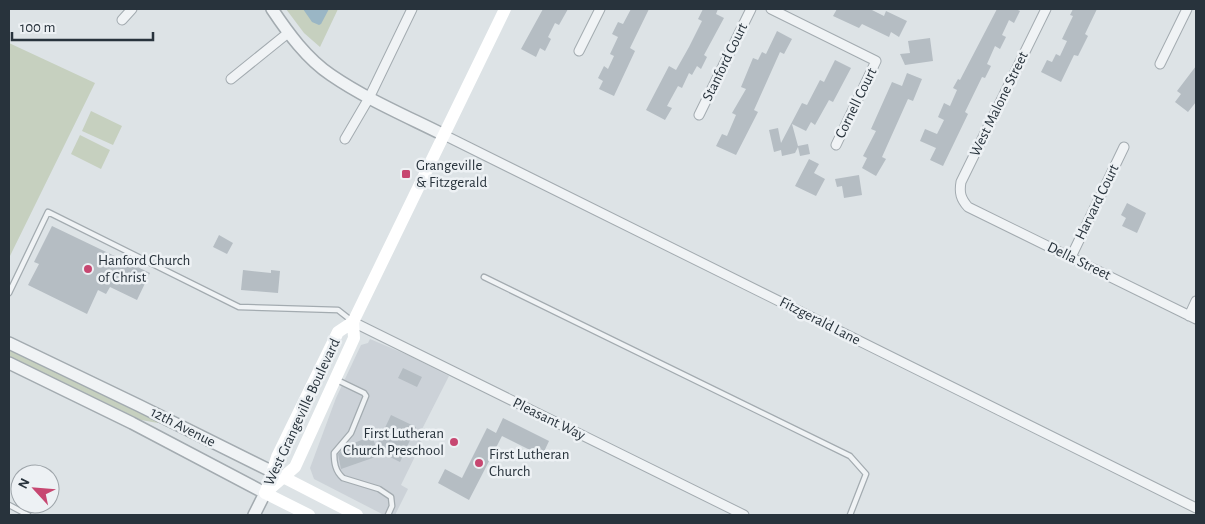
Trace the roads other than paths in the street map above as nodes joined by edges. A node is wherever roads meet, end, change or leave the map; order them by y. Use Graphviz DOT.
graph roads {
  1 [pos="132,9"];
  2 [pos="272,9"];
  3 [pos="412,9"];
  4 [pos="505,9"];
  5 [pos="600,9"];
  6 [pos="751,9"];
  7 [pos="771,9"];
  8 [pos="1046,9"];
  9 [pos="1187,9"];
  10 [pos="122,20"];
  11 [pos="288,33"];
  12 [pos="579,51"];
  13 [pos="1160,64"];
  14 [pos="231,79"];
  15 [pos="369,98"];
  16 [pos="699,115"];
  17 [pos="444,135"];
  18 [pos="345,139"];
  19 [pos="836,145"];
  20 [pos="1124,147"];
  21 [pos="963,201"];
  22 [pos="1070,257"];
  23 [pos="484,277"];
  24 [pos="9,293"];
  25 [pos="1196,301"];
  26 [pos="1193,317"];
  27 [pos="353,322"];
  28 [pos="9,343"];
  29 [pos="9,363"];
  30 [pos="335,379"];
  31 [pos="278,475"];
  32 [pos="265,493"];
  33 [pos="9,505"];
  34 [pos="1196,508"];
  35 [pos="28,515"];
  36 [pos="254,515"];
  37 [pos="309,515"];
  38 [pos="357,515"];
  39 [pos="388,515"];
  40 [pos="744,515"];
  41 [pos="850,515"];
  1 -- 10 [label="street"];
  2 -- 11 [label="street"];
  3 -- 15 [label="street"];
  4 -- 17 [label="main road, West Grangeville Boulevard"];
  5 -- 12 [label="street"];
  6 -- 16 [label="street, Stanford Court"];
  7 -- 19 [label="street, Cornell Court"];
  8 -- 21 [label="street, West Malone Street"];
  9 -- 13 [label="street"];
  11 -- 14 [label="street"];
  11 -- 15 [label="street"];
  15 -- 17 [label="street"];
  15 -- 18 [label="street"];
  17 -- 27 [label="main road, West Grangeville Boulevard"];
  17 -- 34 [label="street, Fitzgerald Lane"];
  20 -- 22 [label="street, Harvard Court"];
  21 -- 22 [label="street, Della Street"];
  22 -- 26 [label="street, Della Street"];
  23 -- 41 [label="lane"];
  24 -- 27 [label="lane"];
  25 -- 26 [label="street"];
  27 -- 30 [label="main road, West Grangeville Boulevard"];
  27 -- 31 [label="main road, West Grangeville Boulevard"];
  27 -- 40 [label="street, Pleasant Way"];
  28 -- 31 [label="street, 12th Avenue"];
  29 -- 32 [label="street, 12th Avenue"];
  30 -- 31 [label="main road, West Grangeville Boulevard"];
  30 -- 39 [label="lane"];
  31 -- 32 [label="main road, West Grangeville Boulevard"];
  31 -- 38 [label="main road, 12th Avenue"];
  32 -- 36 [label="street"];
  32 -- 37 [label="main road, 12th Avenue"];
  33 -- 35 [label="lane"];
}
